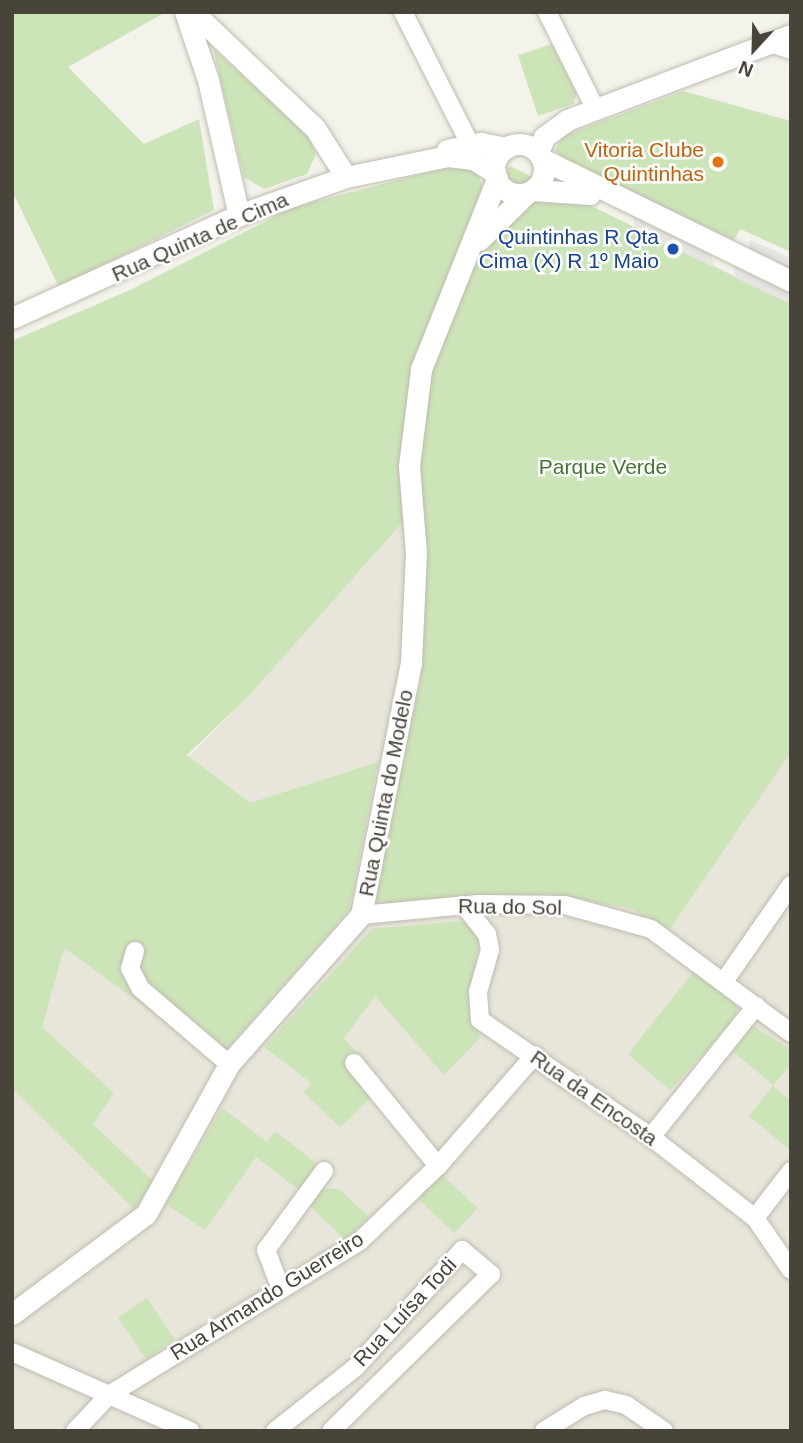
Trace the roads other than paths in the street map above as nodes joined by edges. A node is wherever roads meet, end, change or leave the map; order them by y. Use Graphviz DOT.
graph roads {
  1 [pos="185,12"];
  2 [pos="193,12"];
  3 [pos="403,12"];
  4 [pos="547,12"];
  5 [pos="791,34"];
  6 [pos="770,43"];
  7 [pos="791,50"];
  8 [pos="596,110"];
  9 [pos="567,120"];
  10 [pos="470,144"];
  11 [pos="510,146"];
  12 [pos="540,156"];
  13 [pos="432,157"];
  14 [pos="496,176"];
  15 [pos="346,177"];
  16 [pos="530,191"];
  17 [pos="628,205"];
  18 [pos="239,215"];
  19 [pos="461,268"];
  20 [pos="791,281"];
  21 [pos="12,318"];
  22 [pos="791,884"];
  23 [pos="464,905"];
  24 [pos="361,915"];
  25 [pos="135,951"];
  26 [pos="725,979"];
  27 [pos="755,1006"];
  28 [pos="791,1033"];
  29 [pos="535,1055"];
  30 [pos="354,1063"];
  31 [pos="229,1064"];
  32 [pos="650,1137"];
  33 [pos="438,1166"];
  34 [pos="324,1171"];
  35 [pos="791,1171"];
  36 [pos="755,1218"];
  37 [pos="791,1270"];
  38 [pos="281,1289"];
  39 [pos="12,1314"];
  40 [pos="12,1352"];
  41 [pos="109,1395"];
  42 [pos="551,1429"];
  43 [pos="75,1431"];
  44 [pos="190,1431"];
  45 [pos="275,1431"];
  46 [pos="331,1431"];
  47 [pos="664,1431"];
  1 -- 18 [label="street"];
  2 -- 15 [label="street"];
  3 -- 10 [label="street"];
  4 -- 8 [label="street"];
  5 -- 6 [label="street"];
  6 -- 7 [label="street"];
  6 -- 8 [label="street"];
  8 -- 9 [label="street"];
  9 -- 11 [label="street"];
  9 -- 12 [label="street"];
  10 -- 11 [label="street, Rua Quinta de Cima"];
  10 -- 13 [label="street, Rua Quinta de Cima"];
  11 -- 12 [label="street"];
  11 -- 14 [label="street"];
  12 -- 16 [label="street"];
  12 -- 17 [label="street"];
  13 -- 14 [label="street, Rua Quinta de Cima"];
  13 -- 15 [label="street, Rua Quinta de Cima"];
  14 -- 16 [label="street"];
  14 -- 19 [label="street, Rua Quinta do Modelo"];
  15 -- 18 [label="street, Rua Quinta de Cima"];
  16 -- 17 [label="street"];
  16 -- 19 [label="street, Rua Quinta do Modelo"];
  17 -- 20 [label="street"];
  18 -- 21 [label="street, Rua Quinta de Cima"];
  19 -- 24 [label="street, Rua Quinta do Modelo"];
  22 -- 26 [label="street"];
  23 -- 24 [label="street, Rua do Sol"];
  23 -- 26 [label="street, Rua do Sol"];
  23 -- 29 [label="street, Rua da Encosta"];
  24 -- 31 [label="street, Rua Quinta do Modelo"];
  25 -- 31 [label="street"];
  26 -- 27 [label="street, Rua do Sol"];
  27 -- 28 [label="street, Rua do Sol"];
  27 -- 32 [label="street"];
  29 -- 32 [label="street, Rua da Encosta"];
  29 -- 33 [label="street, Rua Armando Guerreiro"];
  30 -- 33 [label="street"];
  31 -- 39 [label="street, Rua Quinta do Modelo"];
  32 -- 36 [label="street, Rua da Encosta"];
  33 -- 38 [label="street, Rua Armando Guerreiro"];
  34 -- 38 [label="street"];
  35 -- 36 [label="street"];
  36 -- 37 [label="street, Rua da Encosta"];
  38 -- 41 [label="street, Rua Armando Guerreiro"];
  40 -- 41 [label="street"];
  41 -- 43 [label="street, Rua Armando Guerreiro"];
  41 -- 44 [label="street"];
  42 -- 47 [label="street"];
  45 -- 46 [label="street, Rua Luísa Todi"];
}
